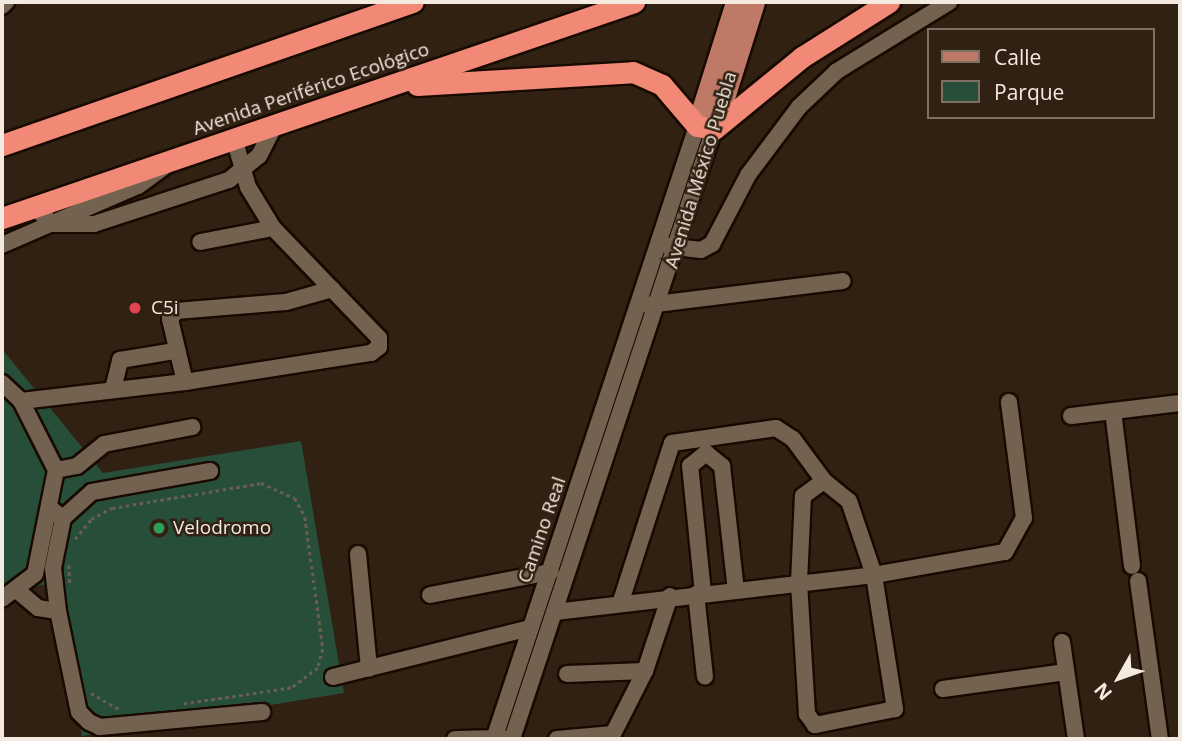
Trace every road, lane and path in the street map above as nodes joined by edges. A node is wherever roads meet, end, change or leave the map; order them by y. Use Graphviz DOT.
graph roads {
  1 [pos="6,2"];
  2 [pos="373,2"];
  3 [pos="413,2"];
  4 [pos="634,2"];
  5 [pos="736,2"];
  6 [pos="754,2"];
  7 [pos="889,2"];
  8 [pos="948,2"];
  9 [pos="2,6"];
  10 [pos="322,33"];
  11 [pos="390,87"];
  12 [pos="275,124"];
  13 [pos="705,127"];
  14 [pos="234,138"];
  15 [pos="2,145"];
  16 [pos="177,158"];
  17 [pos="243,171"];
  18 [pos="34,207"];
  19 [pos="2,218"];
  20 [pos="53,224"];
  21 [pos="273,228"];
  22 [pos="200,242"];
  23 [pos="659,243"];
  24 [pos="2,245"];
  25 [pos="676,249"];
  26 [pos="844,281"];
  27 [pos="332,289"];
  28 [pos="639,303"];
  29 [pos="658,307"];
  30 [pos="629,334"];
  31 [pos="648,339"];
  32 [pos="175,351"];
  33 [pos="184,382"];
  34 [pos="2,383"];
  35 [pos="113,389"];
  36 [pos="21,401"];
  37 [pos="1009,402"];
  38 [pos="1180,403"];
  39 [pos="1113,411"];
  40 [pos="1071,416"];
  41 [pos="192,427"];
  42 [pos="56,470"];
  43 [pos="210,471"];
  44 [pos="824,481"];
  45 [pos="57,514"];
  46 [pos="72,545"];
  47 [pos="358,554"];
  48 [pos="69,555"];
  49 [pos="551,572"];
  50 [pos="874,575"];
  51 [pos="799,583"];
  52 [pos="736,590"];
  53 [pos="19,592"];
  54 [pos="699,594"];
  55 [pos="71,595"];
  56 [pos="430,595"];
  57 [pos="670,597"];
  58 [pos="2,600"];
  59 [pos="621,601"];
  60 [pos="58,611"];
  61 [pos="555,612"];
  62 [pos="530,628"];
  63 [pos="1062,642"];
  64 [pos="369,668"];
  65 [pos="645,671"];
  66 [pos="1066,673"];
  67 [pos="567,674"];
  68 [pos="333,677"];
  69 [pos="705,677"];
  70 [pos="87,686"];
  71 [pos="943,689"];
  72 [pos="170,706"];
  73 [pos="130,712"];
  74 [pos="262,712"];
  75 [pos="502,738"];
  76 [pos="455,739"];
  77 [pos="557,739"];
  78 [pos="1076,739"];
  79 [pos="1160,739"];
  1 -- 9 [label="street"];
  2 -- 10 [label="highway"];
  3 -- 10 [label="highway"];
  4 -- 11 [label="highway, Avenida Periférico Ecológico"];
  5 -- 13 [label="main road, Avenida México Puebla"];
  6 -- 13 [label="main road, Avenida México Puebla"];
  7 -- 13 [label="highway"];
  8 -- 25 [label="street"];
  10 -- 15 [label="highway"];
  11 -- 12 [label="highway, Avenida Periférico Ecológico"];
  11 -- 13 [label="highway"];
  12 -- 14 [label="highway, Avenida Periférico Ecológico"];
  12 -- 17 [label="street"];
  13 -- 23 [label="street, Avenida México Puebla"];
  13 -- 25 [label="street, Avenida México Puebla"];
  14 -- 16 [label="highway, Avenida Periférico Ecológico"];
  14 -- 17 [label="street"];
  16 -- 18 [label="highway, Avenida Periférico Ecológico"];
  16 -- 20 [label="street"];
  17 -- 20 [label="street"];
  17 -- 21 [label="street"];
  18 -- 19 [label="highway, Avenida Periférico Ecológico"];
  18 -- 20 [label="street"];
  20 -- 24 [label="street"];
  21 -- 22 [label="street"];
  21 -- 27 [label="street"];
  23 -- 25 [label="street"];
  23 -- 28 [label="street, Avenida México Puebla"];
  25 -- 29 [label="street, Avenida México Puebla"];
  26 -- 29 [label="street"];
  27 -- 32 [label="street"];
  27 -- 33 [label="street"];
  28 -- 29 [label="street"];
  28 -- 30 [label="street, Avenida México Puebla"];
  29 -- 31 [label="street, Avenida México Puebla"];
  30 -- 49 [label="street, Camino Real"];
  31 -- 61 [label="street, Camino Real"];
  32 -- 33 [label="street"];
  32 -- 35 [label="street"];
  33 -- 35 [label="street"];
  34 -- 36 [label="street"];
  35 -- 36 [label="street"];
  36 -- 42 [label="street"];
  37 -- 50 [label="street"];
  38 -- 39 [label="street"];
  39 -- 40 [label="street"];
  39 -- 79 [label="street"];
  41 -- 42 [label="street"];
  42 -- 45 [label="street"];
  43 -- 45 [label="street"];
  44 -- 50 [label="street"];
  44 -- 51 [label="street"];
  44 -- 59 [label="street"];
  45 -- 53 [label="street"];
  45 -- 60 [label="street"];
  46 -- 72 [label="path"];
  47 -- 64 [label="street"];
  48 -- 55 [label="path"];
  49 -- 56 [label="street"];
  49 -- 62 [label="street, Camino Real"];
  50 -- 51 [label="street"];
  50 -- 51 [label="street"];
  51 -- 52 [label="street"];
  52 -- 54 [label="street"];
  52 -- 54 [label="street"];
  53 -- 58 [label="street"];
  53 -- 60 [label="street"];
  54 -- 57 [label="street"];
  54 -- 69 [label="street"];
  57 -- 59 [label="street"];
  57 -- 65 [label="street"];
  59 -- 61 [label="street"];
  60 -- 74 [label="street"];
  61 -- 75 [label="street, Camino Real"];
  62 -- 64 [label="street"];
  62 -- 75 [label="street, Camino Real"];
  63 -- 66 [label="street"];
  64 -- 68 [label="street"];
  65 -- 67 [label="street"];
  65 -- 77 [label="street"];
  66 -- 71 [label="street"];
  66 -- 78 [label="street"];
  70 -- 73 [label="path"];
  75 -- 76 [label="street"];
}
